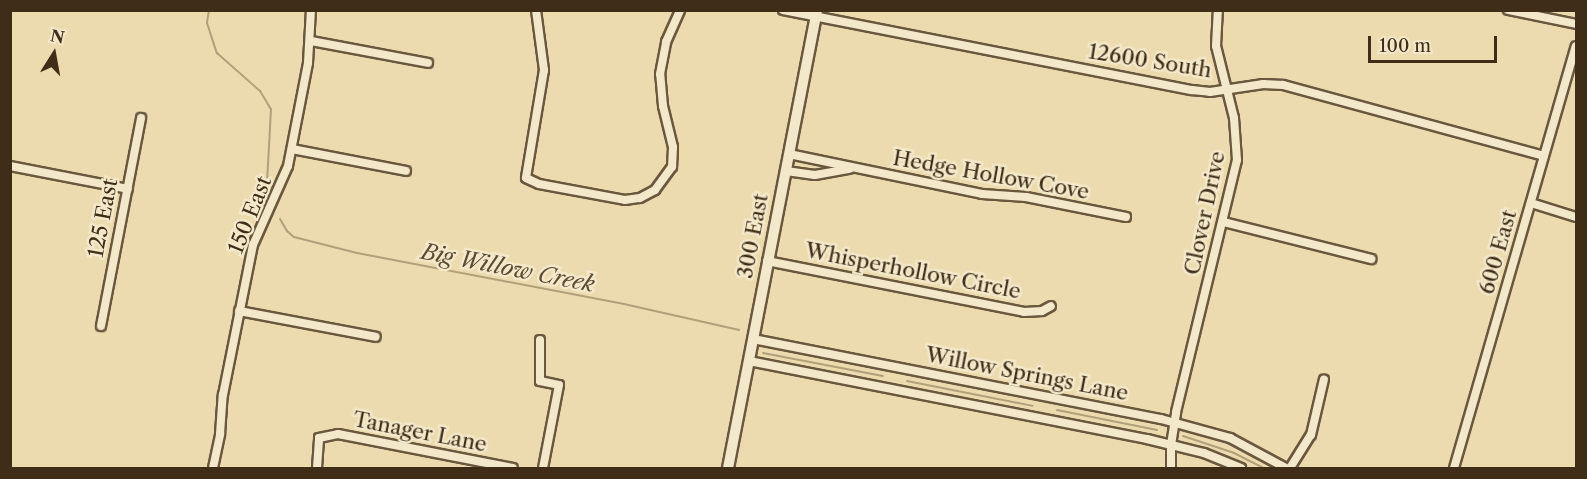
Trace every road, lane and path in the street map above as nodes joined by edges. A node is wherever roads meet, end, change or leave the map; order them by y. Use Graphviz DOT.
graph roads {
  1 [pos="311,10"];
  2 [pos="536,10"];
  3 [pos="680,10"];
  4 [pos="783,10"];
  5 [pos="1218,10"];
  6 [pos="1508,10"];
  7 [pos="817,14"];
  8 [pos="1576,24"];
  9 [pos="311,41"];
  10 [pos="1576,46"];
  11 [pos="428,63"];
  12 [pos="1226,90"];
  13 [pos="141,118"];
  14 [pos="292,149"];
  15 [pos="789,154"];
  16 [pos="1544,156"];
  17 [pos="10,166"];
  18 [pos="850,168"];
  19 [pos="406,171"];
  20 [pos="786,171"];
  21 [pos="128,189"];
  22 [pos="1531,203"];
  23 [pos="1126,217"];
  24 [pos="1576,217"];
  25 [pos="1224,222"];
  26 [pos="1371,259"];
  27 [pos="767,261"];
  28 [pos="1051,306"];
  29 [pos="239,311"];
  30 [pos="101,326"];
  31 [pos="376,337"];
  32 [pos="753,339"];
  33 [pos="540,340"];
  34 [pos="749,361"];
  35 [pos="1324,379"];
  36 [pos="1174,422"];
  37 [pos="1171,445"];
  38 [pos="213,468"];
  39 [pos="318,468"];
  40 [pos="513,468"];
  41 [pos="543,468"];
  42 [pos="728,468"];
  43 [pos="1172,468"];
  44 [pos="1241,468"];
  45 [pos="1288,468"];
  46 [pos="1454,468"];
  1 -- 9 [label="street, 150 East"];
  2 -- 3 [label="street"];
  4 -- 7 [label="street, 12600 South"];
  5 -- 12 [label="street, Clover Drive"];
  6 -- 8 [label="street"];
  7 -- 12 [label="street, 12600 South"];
  7 -- 15 [label="main road, 300 East"];
  9 -- 11 [label="street"];
  9 -- 14 [label="street, 150 East"];
  10 -- 16 [label="street, 600 East"];
  12 -- 16 [label="street, 12600 South"];
  12 -- 25 [label="street, Clover Drive"];
  13 -- 21 [label="street, 125 East"];
  14 -- 19 [label="street"];
  14 -- 29 [label="street, 150 East"];
  15 -- 18 [label="street, Hedge Hollow Cove"];
  15 -- 20 [label="main road, 300 East"];
  16 -- 22 [label="street, 600 East"];
  17 -- 21 [label="street"];
  18 -- 20 [label="street, Hedge Hollow Cove"];
  18 -- 23 [label="street, Hedge Hollow Cove"];
  20 -- 27 [label="main road, 300 East"];
  21 -- 30 [label="street, 125 East"];
  22 -- 24 [label="street"];
  22 -- 46 [label="street, 600 East"];
  25 -- 26 [label="street"];
  25 -- 36 [label="street, Clover Drive"];
  27 -- 28 [label="street, Whisperhollow Circle"];
  27 -- 32 [label="main road, 300 East"];
  29 -- 31 [label="street"];
  29 -- 38 [label="street, 150 East"];
  32 -- 34 [label="main road, 300 East"];
  32 -- 36 [label="street, Willow Springs Lane"];
  33 -- 41 [label="street"];
  34 -- 37 [label="street, Willow Springs Lane"];
  34 -- 42 [label="main road, 300 East"];
  35 -- 45 [label="street"];
  36 -- 37 [label="street, Clover Drive"];
  36 -- 45 [label="street, Willow Springs Lane"];
  37 -- 43 [label="street, Clover Drive"];
  37 -- 44 [label="street, Willow Springs Lane"];
  39 -- 40 [label="street, Tanager Lane"];
}
